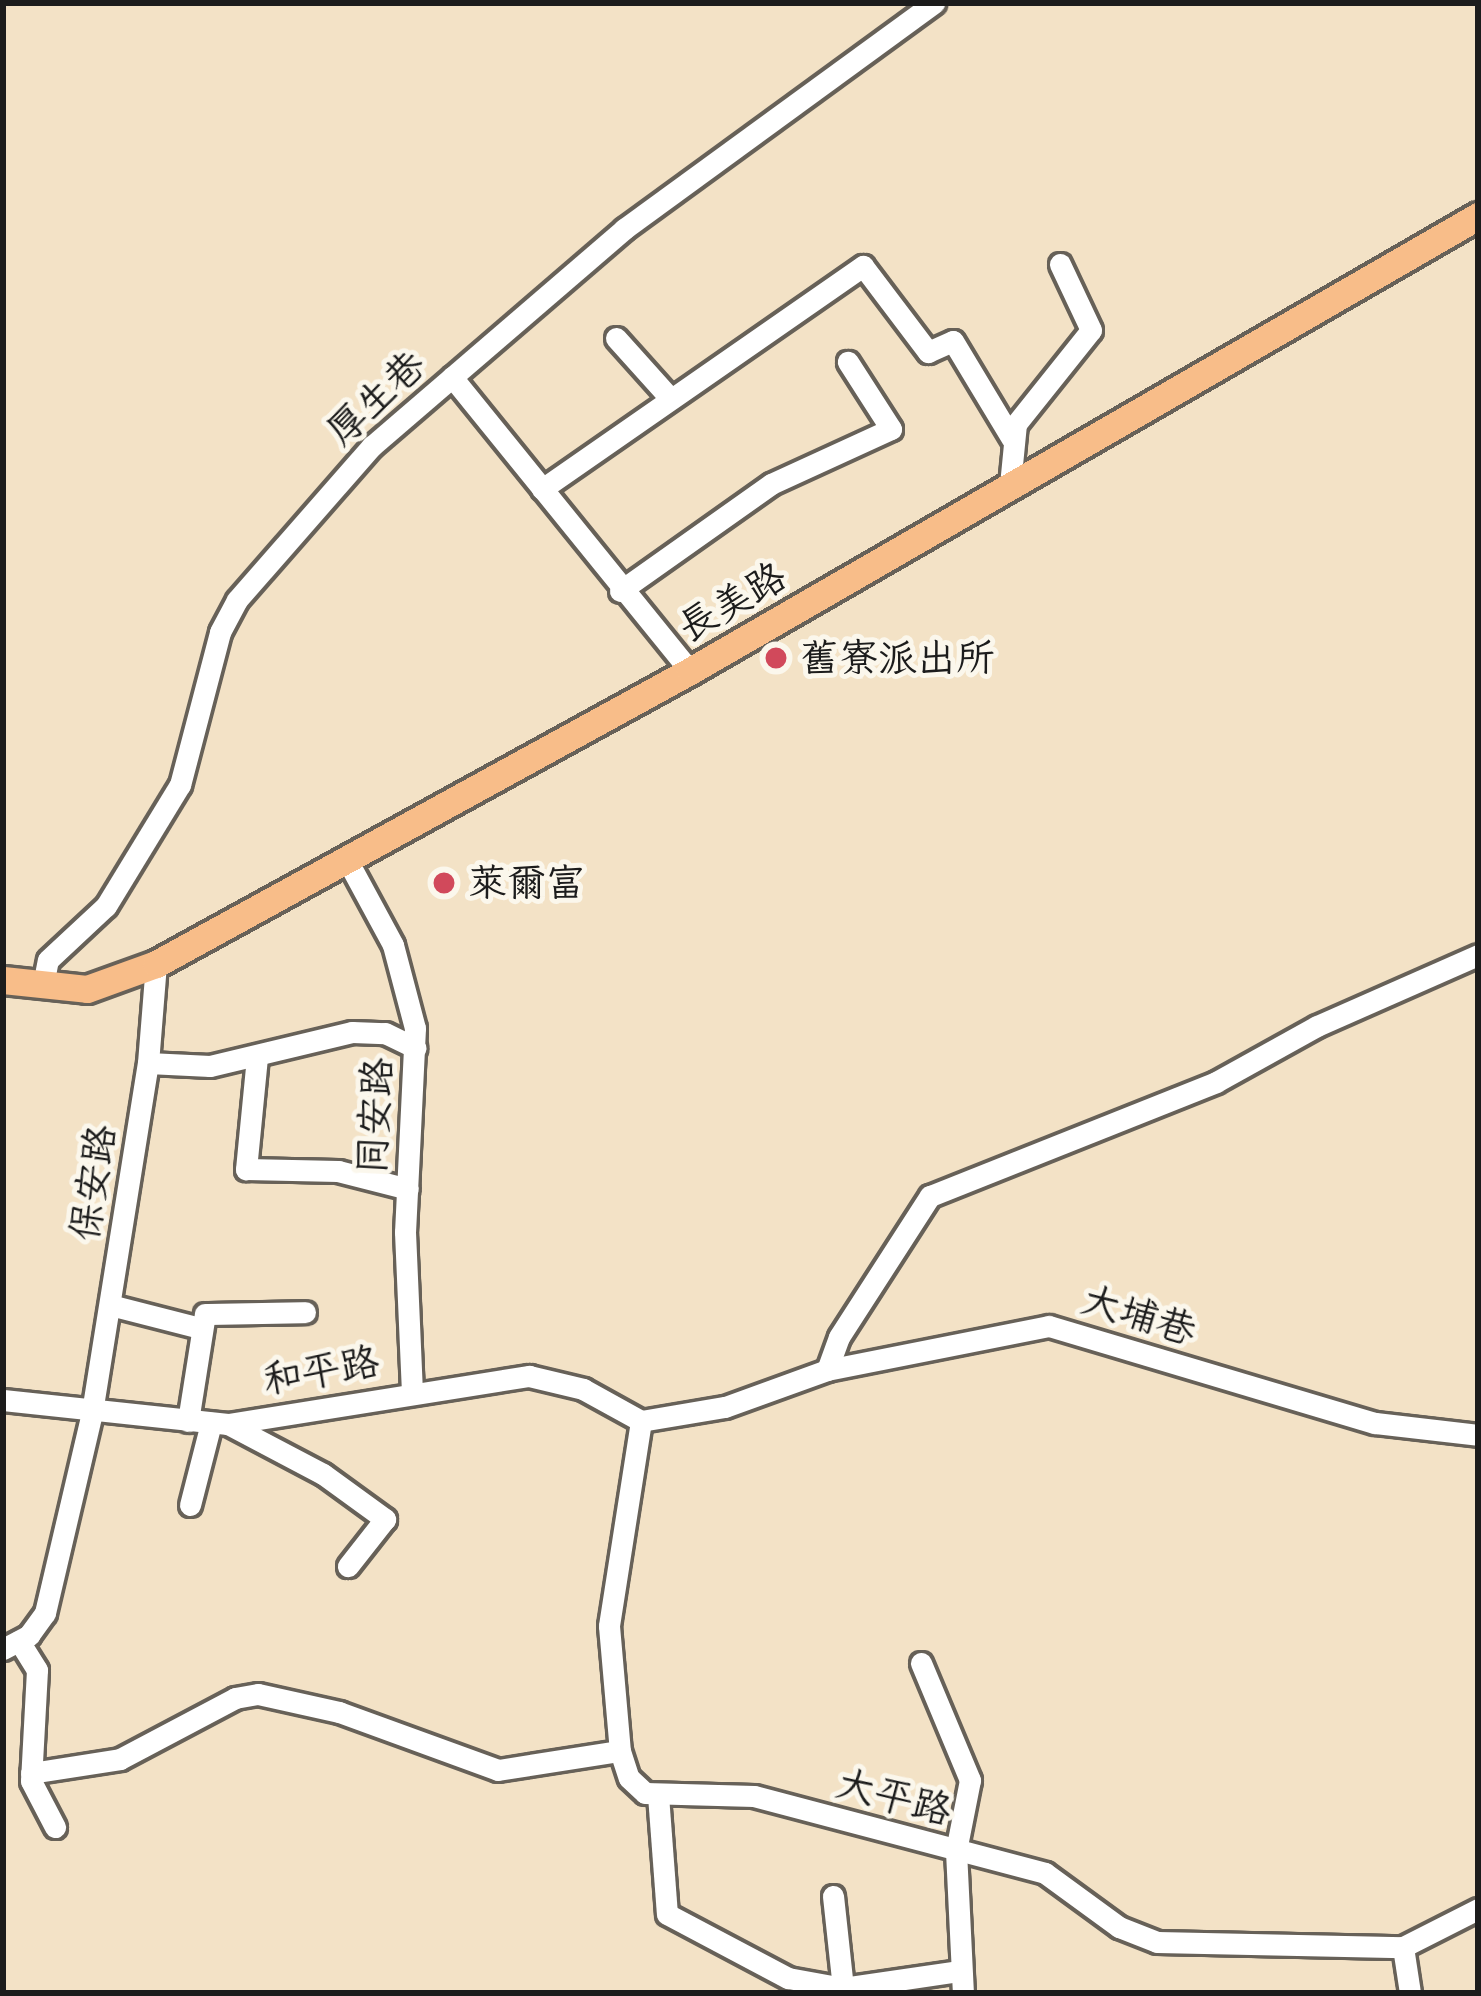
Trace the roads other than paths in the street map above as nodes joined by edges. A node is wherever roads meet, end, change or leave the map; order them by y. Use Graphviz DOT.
graph roads {
  1 [pos="934,3"];
  2 [pos="1478,216"];
  3 [pos="1060,264"];
  4 [pos="616,338"];
  5 [pos="848,362"];
  6 [pos="452,376"];
  7 [pos="668,396"];
  8 [pos="1012,439"];
  9 [pos="1010,485"];
  10 [pos="542,489"];
  11 [pos="620,591"];
  12 [pos="690,671"];
  13 [pos="346,857"];
  14 [pos="1478,955"];
  15 [pos="155,964"];
  16 [pos="3,980"];
  17 [pos="43,985"];
  18 [pos="416,1048"];
  19 [pos="257,1057"];
  20 [pos="148,1063"];
  21 [pos="408,1190"];
  22 [pos="110,1306"];
  23 [pos="305,1312"];
  24 [pos="200,1328"];
  25 [pos="827,1370"];
  26 [pos="412,1392"];
  27 [pos="3,1400"];
  28 [pos="92,1412"];
  29 [pos="188,1421"];
  30 [pos="640,1421"];
  31 [pos="220,1424"];
  32 [pos="1478,1435"];
  33 [pos="190,1505"];
  34 [pos="349,1566"];
  35 [pos="11,1645"];
  36 [pos="920,1663"];
  37 [pos="620,1751"];
  38 [pos="31,1773"];
  39 [pos="658,1795"];
  40 [pos="56,1827"];
  41 [pos="956,1851"];
  42 [pos="833,1896"];
  43 [pos="1478,1909"];
  44 [pos="1402,1947"];
  45 [pos="962,1982"];
  46 [pos="843,1988"];
  47 [pos="1410,1993"];
  1 -- 6 [label="street, 厚生巷"];
  2 -- 9 [label="main road, 長美路"];
  3 -- 8 [label="street"];
  4 -- 7 [label="street"];
  5 -- 11 [label="street"];
  6 -- 10 [label="street"];
  6 -- 17 [label="street, 厚生巷"];
  7 -- 8 [label="street"];
  7 -- 10 [label="street"];
  8 -- 9 [label="street"];
  9 -- 12 [label="main road, 長美路"];
  10 -- 11 [label="street"];
  11 -- 12 [label="street"];
  12 -- 13 [label="main road, 長美路"];
  13 -- 15 [label="main road, 長美路"];
  13 -- 18 [label="street, 同安路"];
  14 -- 25 [label="street"];
  15 -- 17 [label="main road, 長美路"];
  15 -- 20 [label="street, 保安路"];
  16 -- 17 [label="main road, 長美路"];
  18 -- 19 [label="street"];
  18 -- 21 [label="street, 同安路"];
  19 -- 20 [label="street"];
  19 -- 21 [label="street"];
  20 -- 22 [label="street, 保安路"];
  21 -- 26 [label="street, 同安路"];
  22 -- 24 [label="street"];
  22 -- 28 [label="street, 保安路"];
  23 -- 24 [label="street"];
  24 -- 29 [label="street"];
  25 -- 30 [label="street, 大埔巷"];
  25 -- 32 [label="street, 大埔巷"];
  26 -- 30 [label="street, 和平路"];
  26 -- 31 [label="street, 和平路"];
  27 -- 28 [label="street, 和平路"];
  28 -- 29 [label="street, 和平路"];
  28 -- 35 [label="street, 保安路"];
  29 -- 31 [label="street, 和平路"];
  30 -- 37 [label="street"];
  31 -- 33 [label="street"];
  31 -- 34 [label="street"];
  35 -- 38 [label="street"];
  36 -- 41 [label="street"];
  37 -- 38 [label="street"];
  37 -- 39 [label="street"];
  38 -- 40 [label="street"];
  39 -- 41 [label="street, 大平路"];
  39 -- 46 [label="street"];
  41 -- 44 [label="street, 大平路"];
  41 -- 45 [label="street"];
  42 -- 46 [label="street"];
  43 -- 44 [label="street, 大平路"];
  44 -- 47 [label="street"];
  45 -- 46 [label="street"];
}
